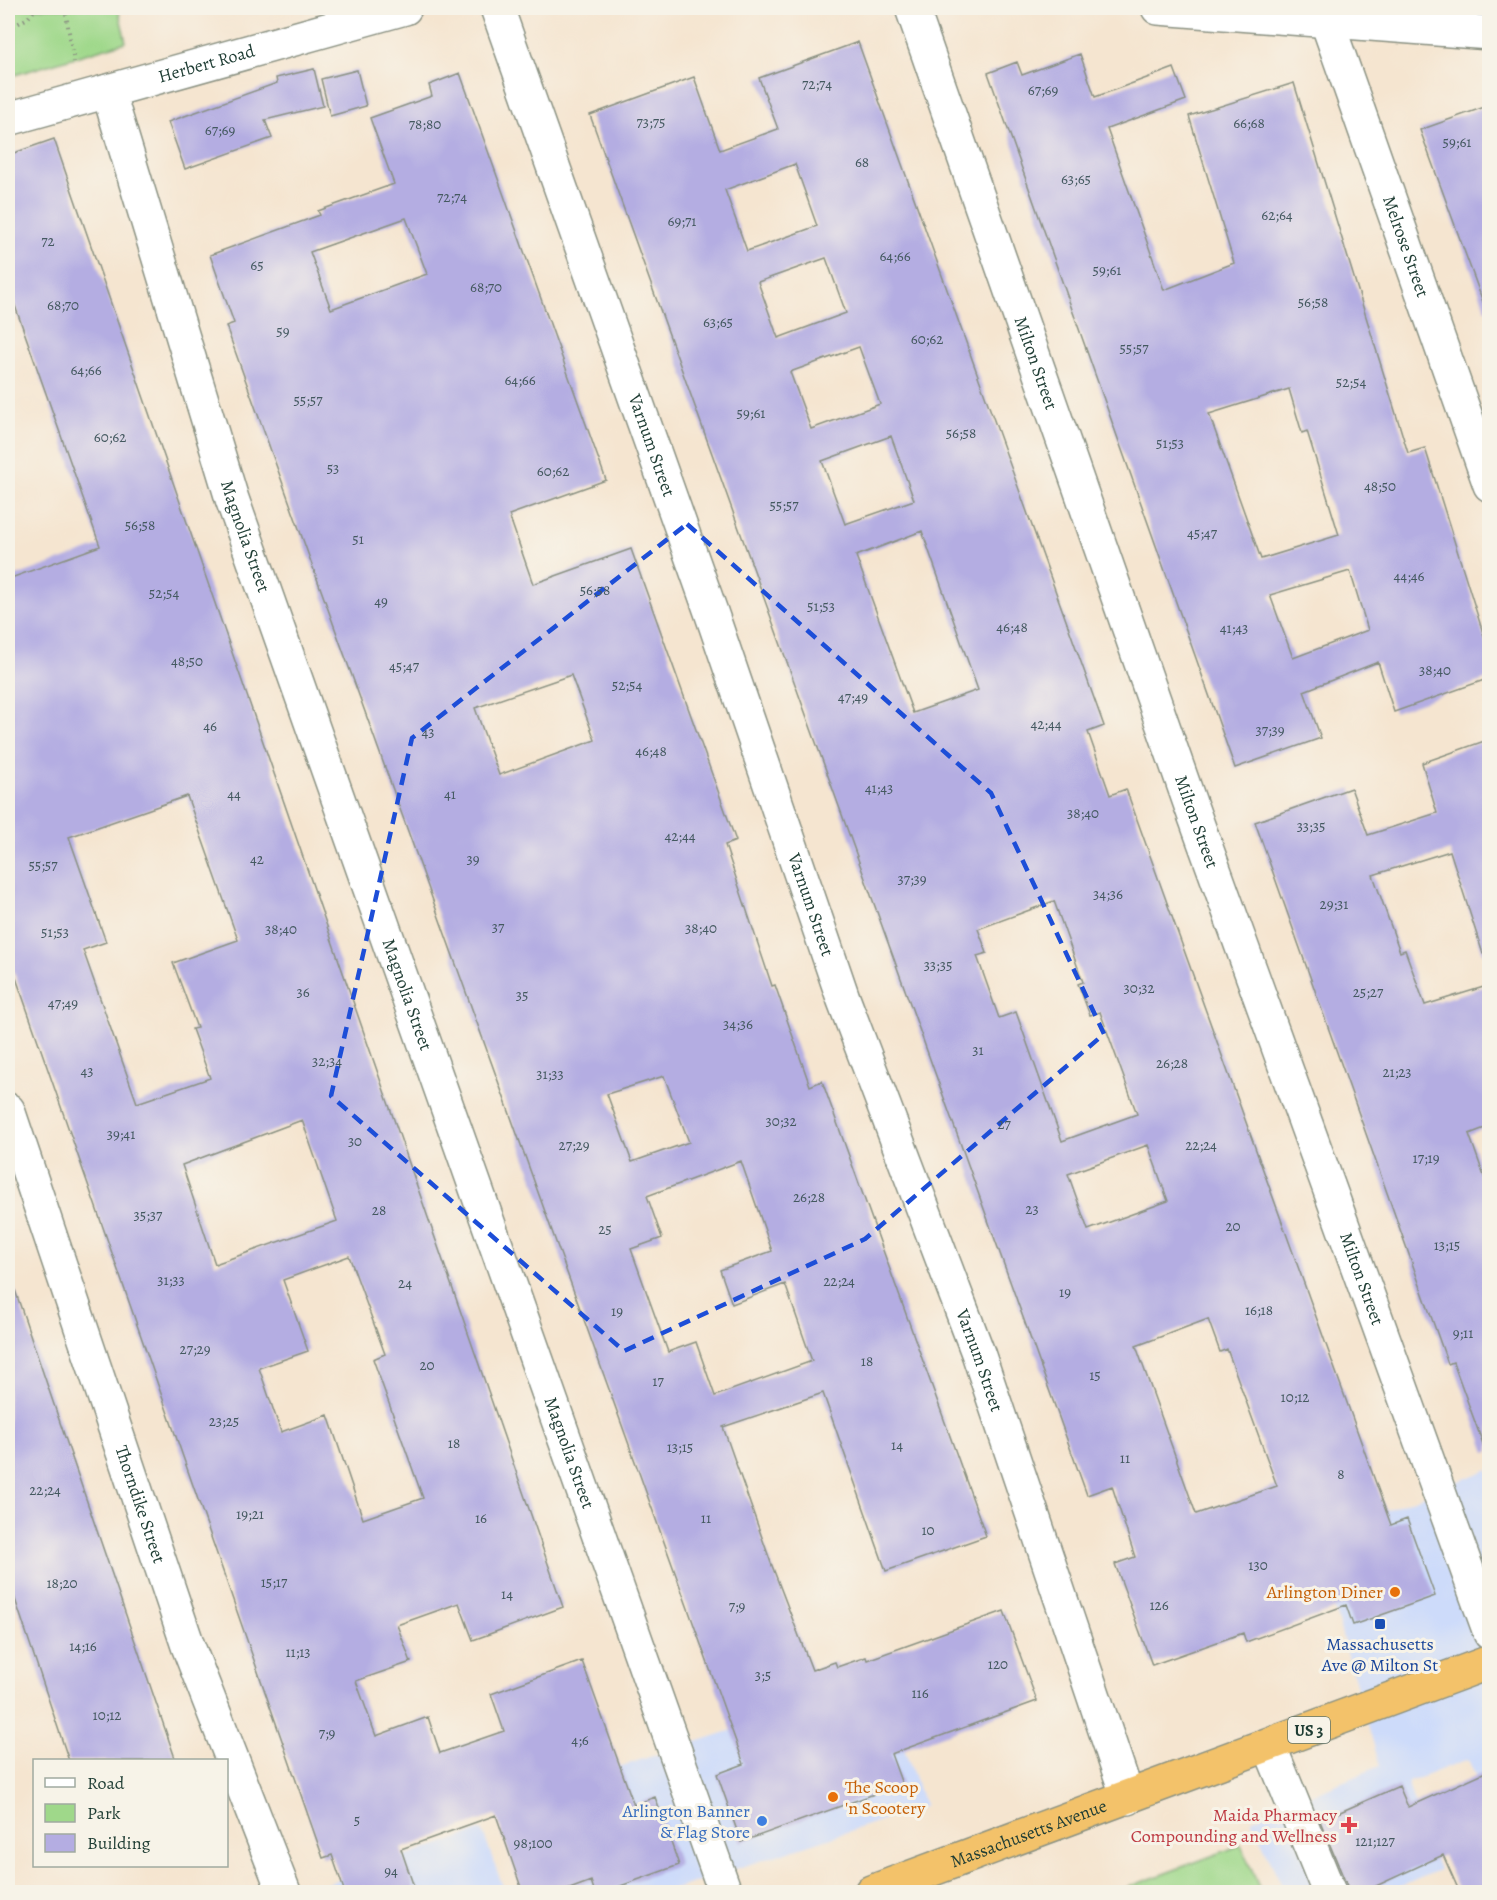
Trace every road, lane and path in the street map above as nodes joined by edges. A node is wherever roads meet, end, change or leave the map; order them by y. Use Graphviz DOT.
graph roads {
  1 [pos="36,8"];
  2 [pos="65,8"];
  3 [pos="405,8"];
  4 [pos="497,8"];
  5 [pos="912,8"];
  6 [pos="1158,8"];
  7 [pos="1325,13"];
  8 [pos="8,29"];
  9 [pos="1490,33"];
  10 [pos="94,94"];
  11 [pos="8,119"];
  12 [pos="1490,485"];
  13 [pos="8,1110"];
  14 [pos="1490,1633"];
  15 [pos="1490,1662"];
  16 [pos="1269,1745"];
  17 [pos="1128,1798"];
  18 [pos="284,1893"];
  19 [pos="725,1893"];
  20 [pos="871,1893"];
  21 [pos="1329,1893"];
  1 -- 8 [label="path"];
  2 -- 10 [label="path"];
  3 -- 10 [label="street, Herbert Road"];
  4 -- 17 [label="street, Varnum Street"];
  5 -- 14 [label="street, Milton Street"];
  6 -- 7 [label="street"];
  7 -- 9 [label="street"];
  7 -- 12 [label="street, Melrose Street"];
  10 -- 11 [label="street, Herbert Road"];
  10 -- 19 [label="street, Magnolia Street"];
  13 -- 18 [label="street, Thorndike Street"];
  15 -- 16 [label="highway, Massachusetts Avenue / US 3"];
  16 -- 17 [label="highway, Massachusetts Avenue / US 3"];
  16 -- 21 [label="street"];
  17 -- 20 [label="highway, Massachusetts Avenue / US 3"];
}
